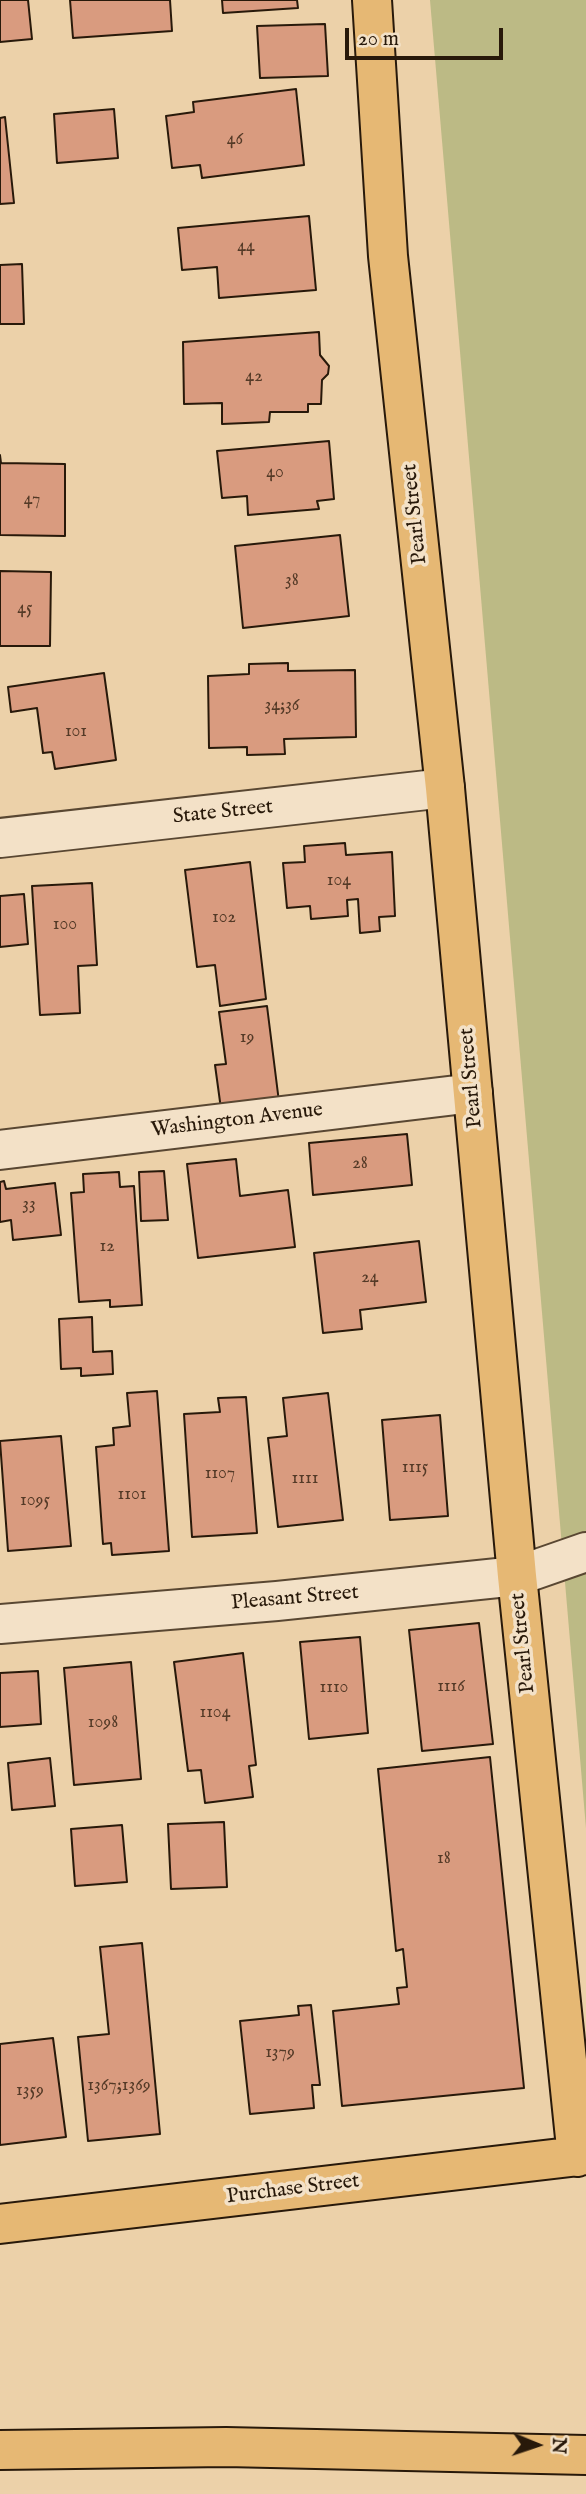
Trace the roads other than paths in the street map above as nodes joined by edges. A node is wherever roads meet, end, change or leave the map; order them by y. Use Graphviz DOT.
graph roads {
  1 [pos="372,0"];
  2 [pos="445,788"];
  3 [pos="0,838"];
  4 [pos="473,1093"];
  5 [pos="0,1150"];
  6 [pos="586,1552"];
  7 [pos="517,1576"];
  8 [pos="0,1624"];
  9 [pos="582,2156"];
  10 [pos="0,2224"];
  11 [pos="0,2450"];
  12 [pos="586,2455"];
  1 -- 2 [label="main road, Pearl Street"];
  2 -- 3 [label="street, State Street"];
  2 -- 4 [label="main road, Pearl Street"];
  4 -- 5 [label="street, Washington Avenue"];
  4 -- 7 [label="main road, Pearl Street"];
  6 -- 7 [label="street, Pleasant Street"];
  7 -- 8 [label="street, Pleasant Street"];
  7 -- 9 [label="main road, Pearl Street"];
  9 -- 10 [label="main road, Purchase Street"];
  11 -- 12 [label="main road"];
}
